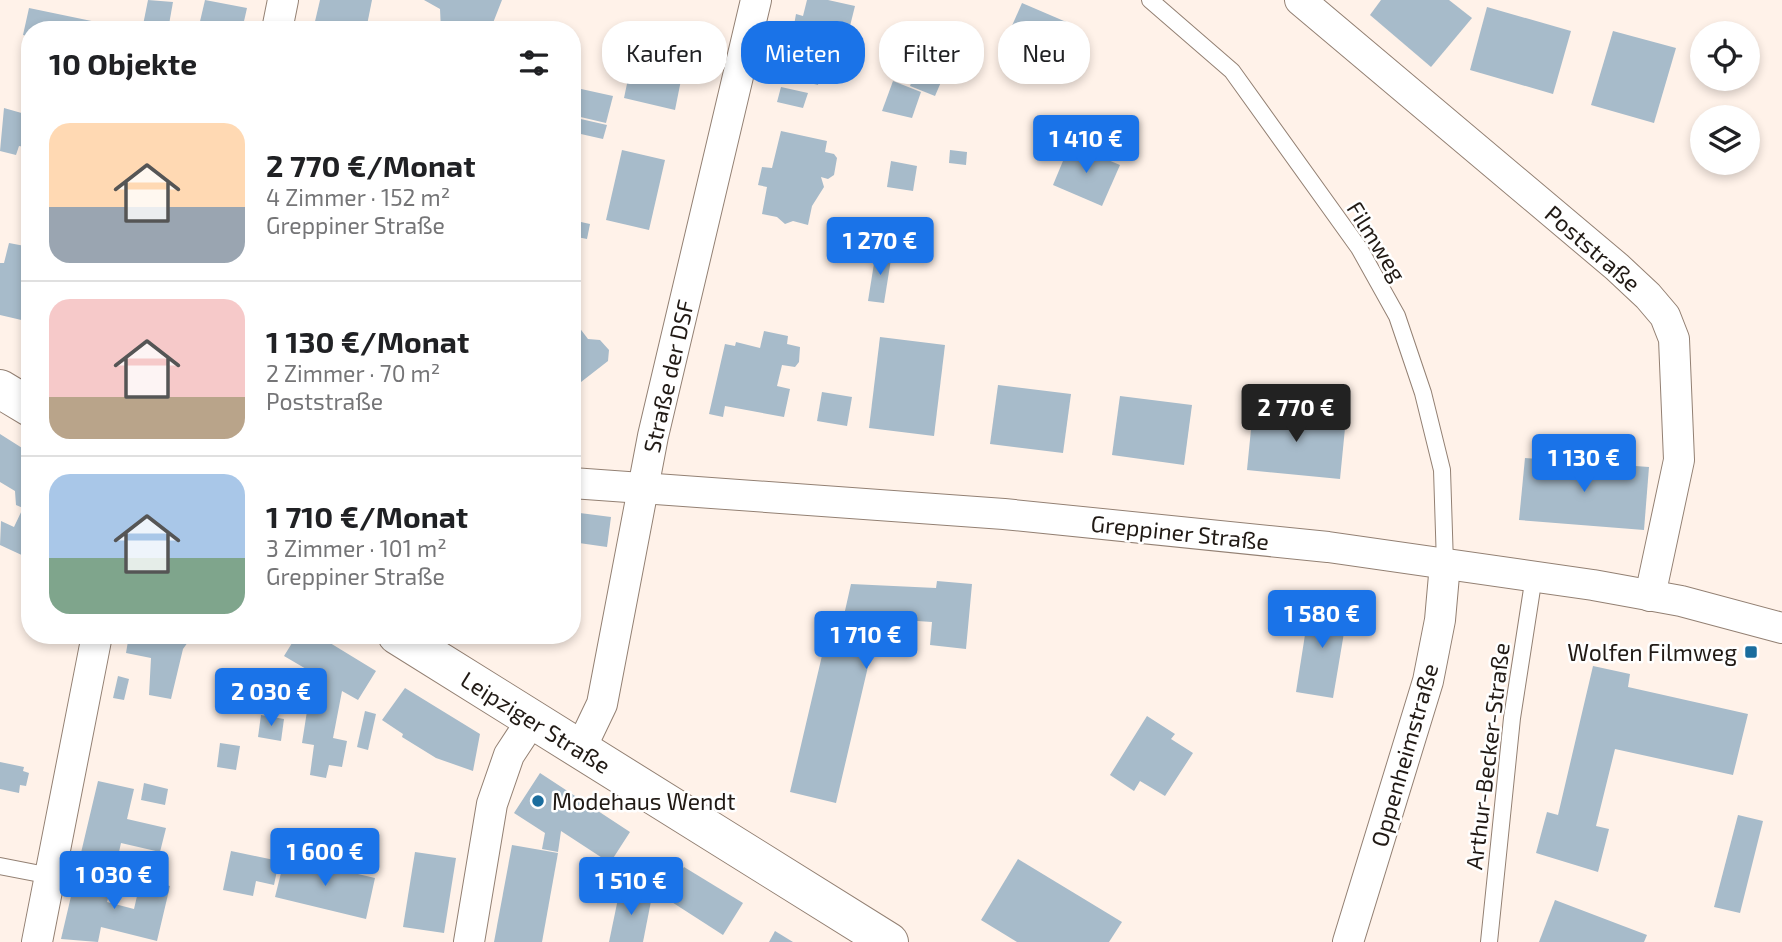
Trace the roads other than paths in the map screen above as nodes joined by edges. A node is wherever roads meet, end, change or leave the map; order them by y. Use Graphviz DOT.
graph roads {
  1 [pos="283,0"];
  2 [pos="755,0"];
  3 [pos="1150,0"];
  4 [pos="1300,0"];
  5 [pos="279,21"];
  6 [pos="0,389"];
  7 [pos="21,402"];
  8 [pos="581,484"];
  9 [pos="643,489"];
  10 [pos="1445,565"];
  11 [pos="1534,576"];
  12 [pos="1650,596"];
  13 [pos="1782,628"];
  14 [pos="95,644"];
  15 [pos="411,644"];
  16 [pos="531,720"];
  17 [pos="580,750"];
  18 [pos="0,866"];
  19 [pos="51,876"];
  20 [pos="37,942"];
  21 [pos="469,942"];
  22 [pos="889,942"];
  23 [pos="1348,942"];
  24 [pos="1489,942"];
  1 -- 5 [label="street"];
  2 -- 9 [label="street, Straße der DSF"];
  3 -- 10 [label="lane, Filmweg"];
  4 -- 12 [label="street, Poststraße"];
  6 -- 7 [label="main road"];
  8 -- 9 [label="street, Greppiner Straße"];
  9 -- 10 [label="street, Greppiner Straße"];
  9 -- 17 [label="street, Straße der DSF"];
  10 -- 11 [label="street, Greppiner Straße"];
  10 -- 23 [label="street, Oppenheimstraße"];
  11 -- 12 [label="street, Greppiner Straße"];
  11 -- 24 [label="lane, Arthur-Becker-Straße"];
  12 -- 13 [label="street, Greppiner Straße"];
  14 -- 19 [label="street"];
  15 -- 16 [label="main road, Leipziger Straße"];
  16 -- 17 [label="main road, Leipziger Straße"];
  16 -- 21 [label="street"];
  17 -- 22 [label="main road, Leipziger Straße"];
  18 -- 19 [label="lane"];
  19 -- 20 [label="street"];
}
